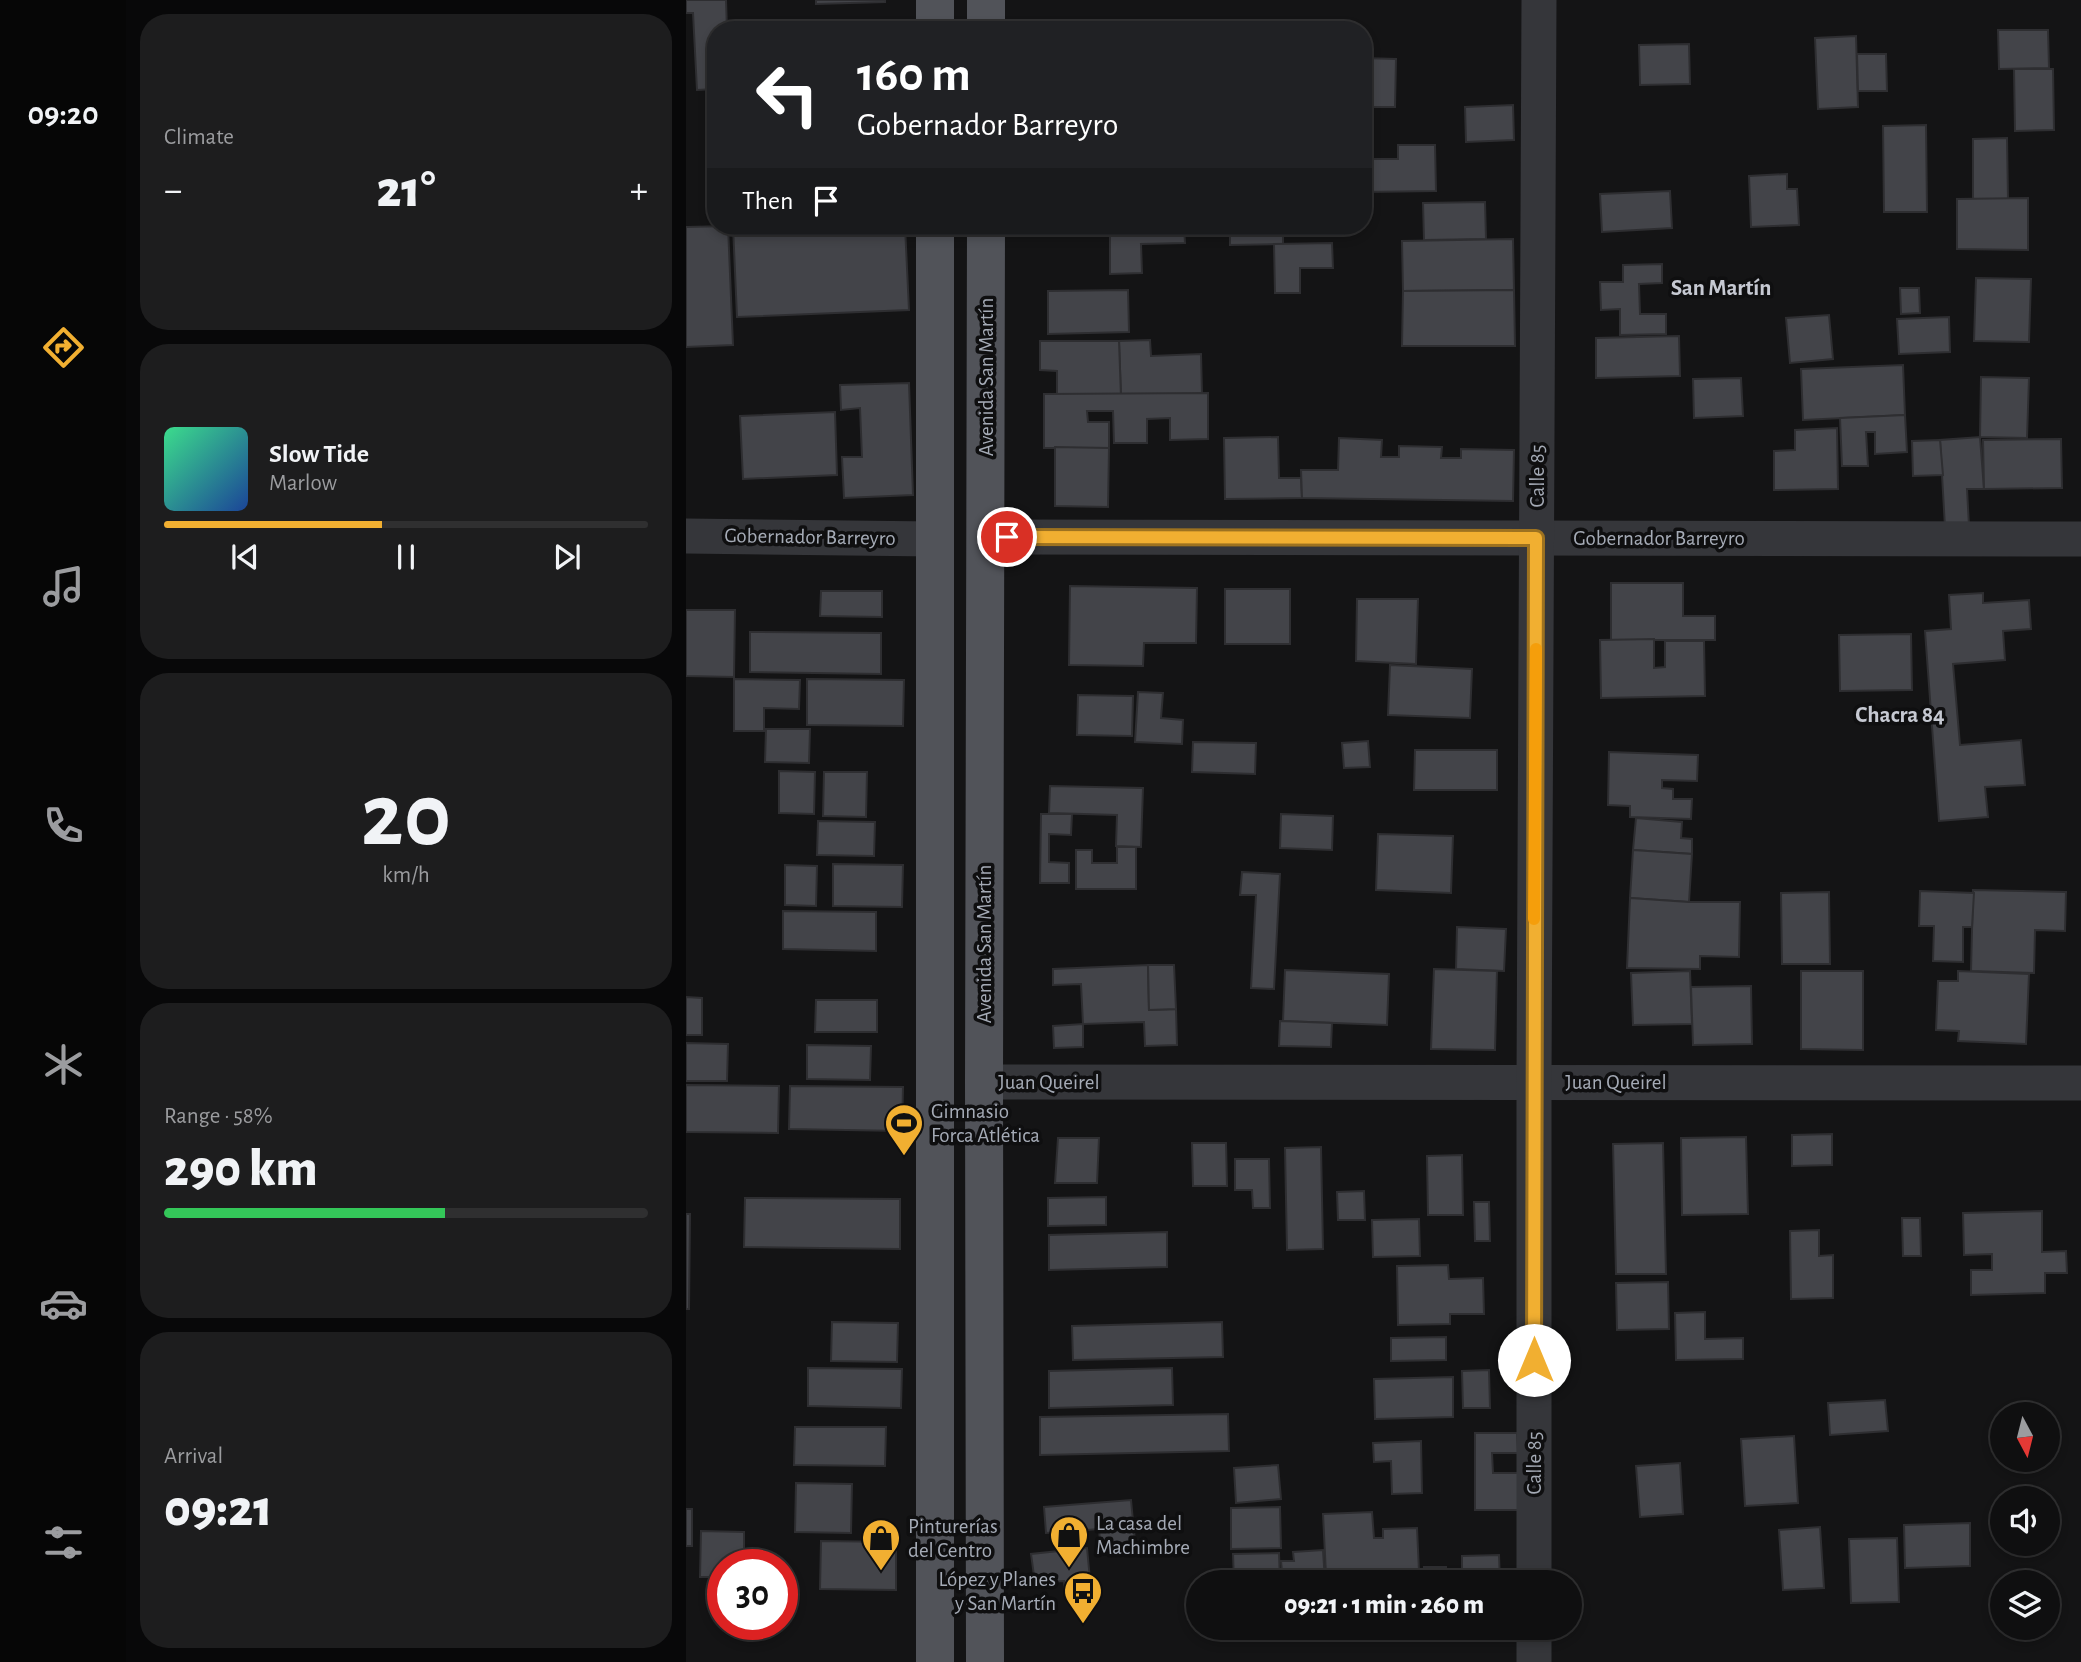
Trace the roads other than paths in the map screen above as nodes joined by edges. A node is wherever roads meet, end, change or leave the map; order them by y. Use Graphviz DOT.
graph roads {
  1 [pos="935,0"];
  2 [pos="986,0"];
  3 [pos="1539,0"];
  4 [pos="935,21"];
  5 [pos="986,21"];
  6 [pos="935,235"];
  7 [pos="986,235"];
  8 [pos="686,536"];
  9 [pos="985,537"];
  10 [pos="1536,538"];
  11 [pos="935,539"];
  12 [pos="2081,539"];
  13 [pos="984,1082"];
  14 [pos="1534,1082"];
  15 [pos="2081,1083"];
  16 [pos="1534,1570"];
  17 [pos="1534,1640"];
  18 [pos="935,1662"];
  19 [pos="985,1662"];
  20 [pos="1534,1662"];
  1 -- 4 [label="main road"];
  2 -- 5 [label="main road"];
  3 -- 10 [label="street, Calle 85"];
  6 -- 11 [label="main road"];
  7 -- 9 [label="main road, Avenida San Martín"];
  8 -- 11 [label="street, Gobernador Barreyro"];
  9 -- 10 [label="street, Gobernador Barreyro"];
  9 -- 13 [label="main road, Avenida San Martín"];
  10 -- 12 [label="street, Gobernador Barreyro"];
  10 -- 14 [label="street, Calle 85"];
  11 -- 18 [label="main road"];
  13 -- 14 [label="street, Juan Queirel"];
  13 -- 19 [label="main road, Avenida San Martín"];
  14 -- 15 [label="street, Juan Queirel"];
  14 -- 16 [label="street, Calle 85"];
  17 -- 20 [label="street"];
}
